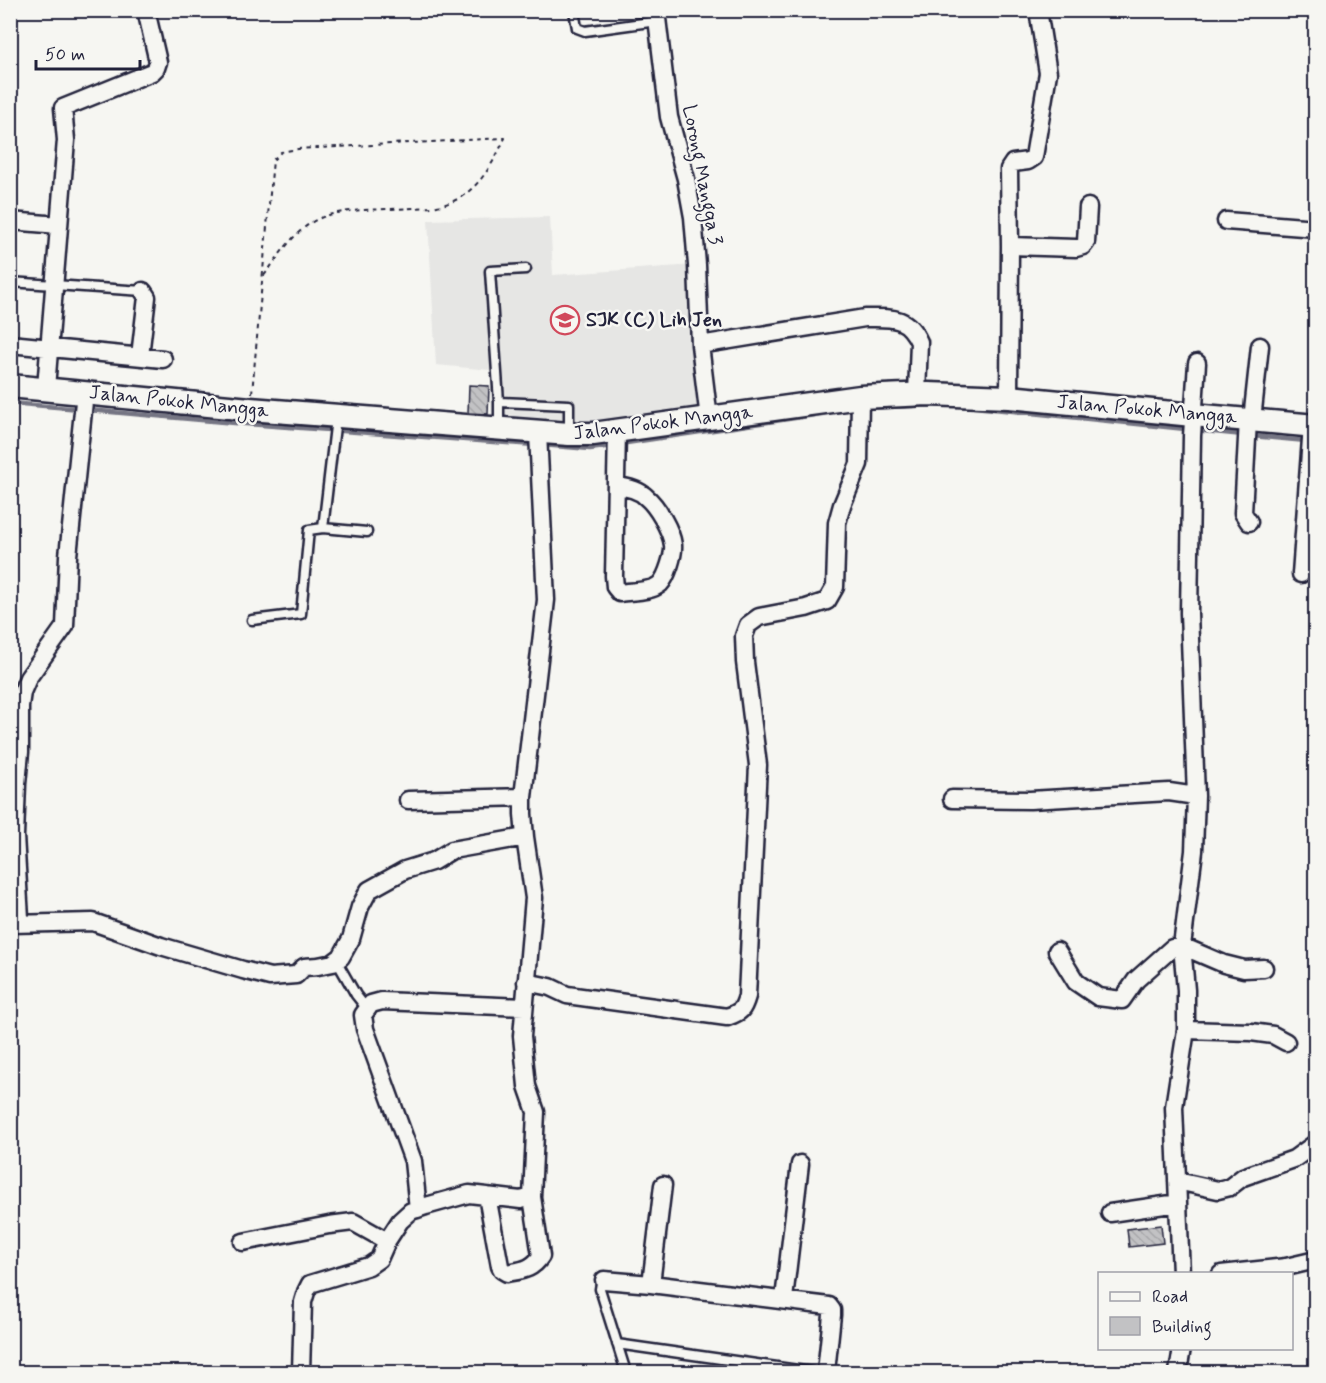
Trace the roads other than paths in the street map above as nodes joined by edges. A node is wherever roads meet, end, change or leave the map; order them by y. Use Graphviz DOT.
graph roads {
  1 [pos="146,10"];
  2 [pos="1038,10"];
  3 [pos="574,11"];
  4 [pos="656,16"];
  5 [pos="1088,207"];
  6 [pos="10,221"];
  7 [pos="1226,221"];
  8 [pos="59,225"];
  9 [pos="1316,228"];
  10 [pos="1010,246"];
  11 [pos="526,269"];
  12 [pos="10,282"];
  13 [pos="54,285"];
  14 [pos="143,291"];
  15 [pos="10,344"];
  16 [pos="700,345"];
  17 [pos="1260,346"];
  18 [pos="50,347"];
  19 [pos="140,356"];
  20 [pos="163,359"];
  21 [pos="1197,363"];
  22 [pos="10,386"];
  23 [pos="46,388"];
  24 [pos="917,394"];
  25 [pos="1008,397"];
  26 [pos="860,401"];
  27 [pos="499,402"];
  28 [pos="84,403"];
  29 [pos="337,416"];
  30 [pos="709,418"];
  31 [pos="1193,424"];
  32 [pos="1249,427"];
  33 [pos="499,429"];
  34 [pos="1312,433"];
  35 [pos="569,434"];
  36 [pos="617,441"];
  37 [pos="539,442"];
  38 [pos="616,486"];
  39 [pos="1249,522"];
  40 [pos="323,528"];
  41 [pos="367,532"];
  42 [pos="1301,574"];
  43 [pos="252,620"];
  44 [pos="1196,796"];
  45 [pos="524,797"];
  46 [pos="952,799"];
  47 [pos="408,800"];
  48 [pos="525,837"];
  49 [pos="11,924"];
  50 [pos="1182,946"];
  51 [pos="1057,951"];
  52 [pos="336,960"];
  53 [pos="1264,968"];
  54 [pos="526,982"];
  55 [pos="524,1007"];
  56 [pos="368,1009"];
  57 [pos="1186,1030"];
  58 [pos="1286,1042"];
  59 [pos="1316,1143"];
  60 [pos="800,1164"];
  61 [pos="1177,1181"];
  62 [pos="663,1185"];
  63 [pos="487,1196"];
  64 [pos="532,1197"];
  65 [pos="1178,1203"];
  66 [pos="418,1209"];
  67 [pos="1110,1213"];
  68 [pos="387,1240"];
  69 [pos="243,1242"];
  70 [pos="1316,1260"];
  71 [pos="1181,1272"];
  72 [pos="1240,1272"];
  73 [pos="604,1280"];
  74 [pos="651,1284"];
  75 [pos="784,1299"];
  76 [pos="617,1344"];
  77 [pos="1182,1350"];
  78 [pos="301,1372"];
  79 [pos="627,1372"];
  80 [pos="812,1372"];
  81 [pos="826,1372"];
  82 [pos="1178,1372"];
  1 -- 8 [label="street"];
  2 -- 10 [label="street"];
  3 -- 4 [label="lane"];
  4 -- 16 [label="street, Lorong Mangga 3"];
  5 -- 10 [label="street"];
  6 -- 8 [label="street"];
  7 -- 9 [label="street"];
  8 -- 13 [label="street"];
  10 -- 25 [label="street"];
  11 -- 27 [label="lane"];
  12 -- 13 [label="lane"];
  13 -- 14 [label="lane"];
  13 -- 18 [label="street"];
  14 -- 19 [label="street"];
  15 -- 18 [label="street"];
  16 -- 24 [label="street"];
  16 -- 30 [label="street, Lorong Mangga 3"];
  17 -- 32 [label="street"];
  18 -- 19 [label="street"];
  18 -- 23 [label="street"];
  19 -- 20 [label="street"];
  21 -- 31 [label="street"];
  22 -- 23 [label="main road, Jalan Pokok Mangga"];
  23 -- 28 [label="main road, Jalan Pokok Mangga"];
  24 -- 25 [label="main road, Jalan Pokok Mangga"];
  24 -- 26 [label="main road, Jalan Pokok Mangga"];
  25 -- 31 [label="main road, Jalan Pokok Mangga"];
  26 -- 30 [label="main road, Jalan Pokok Mangga"];
  26 -- 54 [label="street"];
  27 -- 33 [label="lane"];
  27 -- 35 [label="lane"];
  28 -- 29 [label="main road, Jalan Pokok Mangga"];
  28 -- 49 [label="street"];
  29 -- 33 [label="main road, Jalan Pokok Mangga"];
  29 -- 40 [label="lane"];
  30 -- 36 [label="main road, Jalan Pokok Mangga"];
  31 -- 32 [label="main road, Jalan Pokok Mangga"];
  31 -- 44 [label="street"];
  32 -- 34 [label="main road, Jalan Pokok Mangga"];
  32 -- 39 [label="street"];
  33 -- 37 [label="main road, Jalan Pokok Mangga"];
  34 -- 42 [label="street"];
  35 -- 36 [label="main road, Jalan Pokok Mangga"];
  35 -- 37 [label="main road, Jalan Pokok Mangga"];
  36 -- 38 [label="street"];
  37 -- 45 [label="street"];
  38 -- 38 [label="street"];
  40 -- 41 [label="lane"];
  40 -- 43 [label="lane"];
  44 -- 46 [label="street"];
  44 -- 50 [label="street"];
  45 -- 47 [label="street"];
  45 -- 48 [label="street"];
  48 -- 52 [label="street"];
  48 -- 54 [label="street"];
  49 -- 52 [label="street"];
  50 -- 51 [label="street"];
  50 -- 53 [label="street"];
  50 -- 57 [label="street"];
  52 -- 56 [label="lane"];
  54 -- 55 [label="street"];
  55 -- 56 [label="street"];
  55 -- 64 [label="street"];
  56 -- 66 [label="street"];
  57 -- 58 [label="street"];
  57 -- 61 [label="street"];
  59 -- 61 [label="street"];
  60 -- 75 [label="street"];
  61 -- 65 [label="street"];
  62 -- 74 [label="street"];
  63 -- 64 [label="street"];
  63 -- 64 [label="street"];
  63 -- 66 [label="street"];
  65 -- 67 [label="street"];
  65 -- 71 [label="street"];
  66 -- 68 [label="street"];
  68 -- 69 [label="street"];
  68 -- 78 [label="street"];
  70 -- 72 [label="street"];
  73 -- 74 [label="street"];
  73 -- 76 [label="lane"];
  74 -- 75 [label="street"];
  75 -- 81 [label="street"];
  76 -- 79 [label="lane"];
  76 -- 80 [label="lane"];
  77 -- 82 [label="street"];
}
